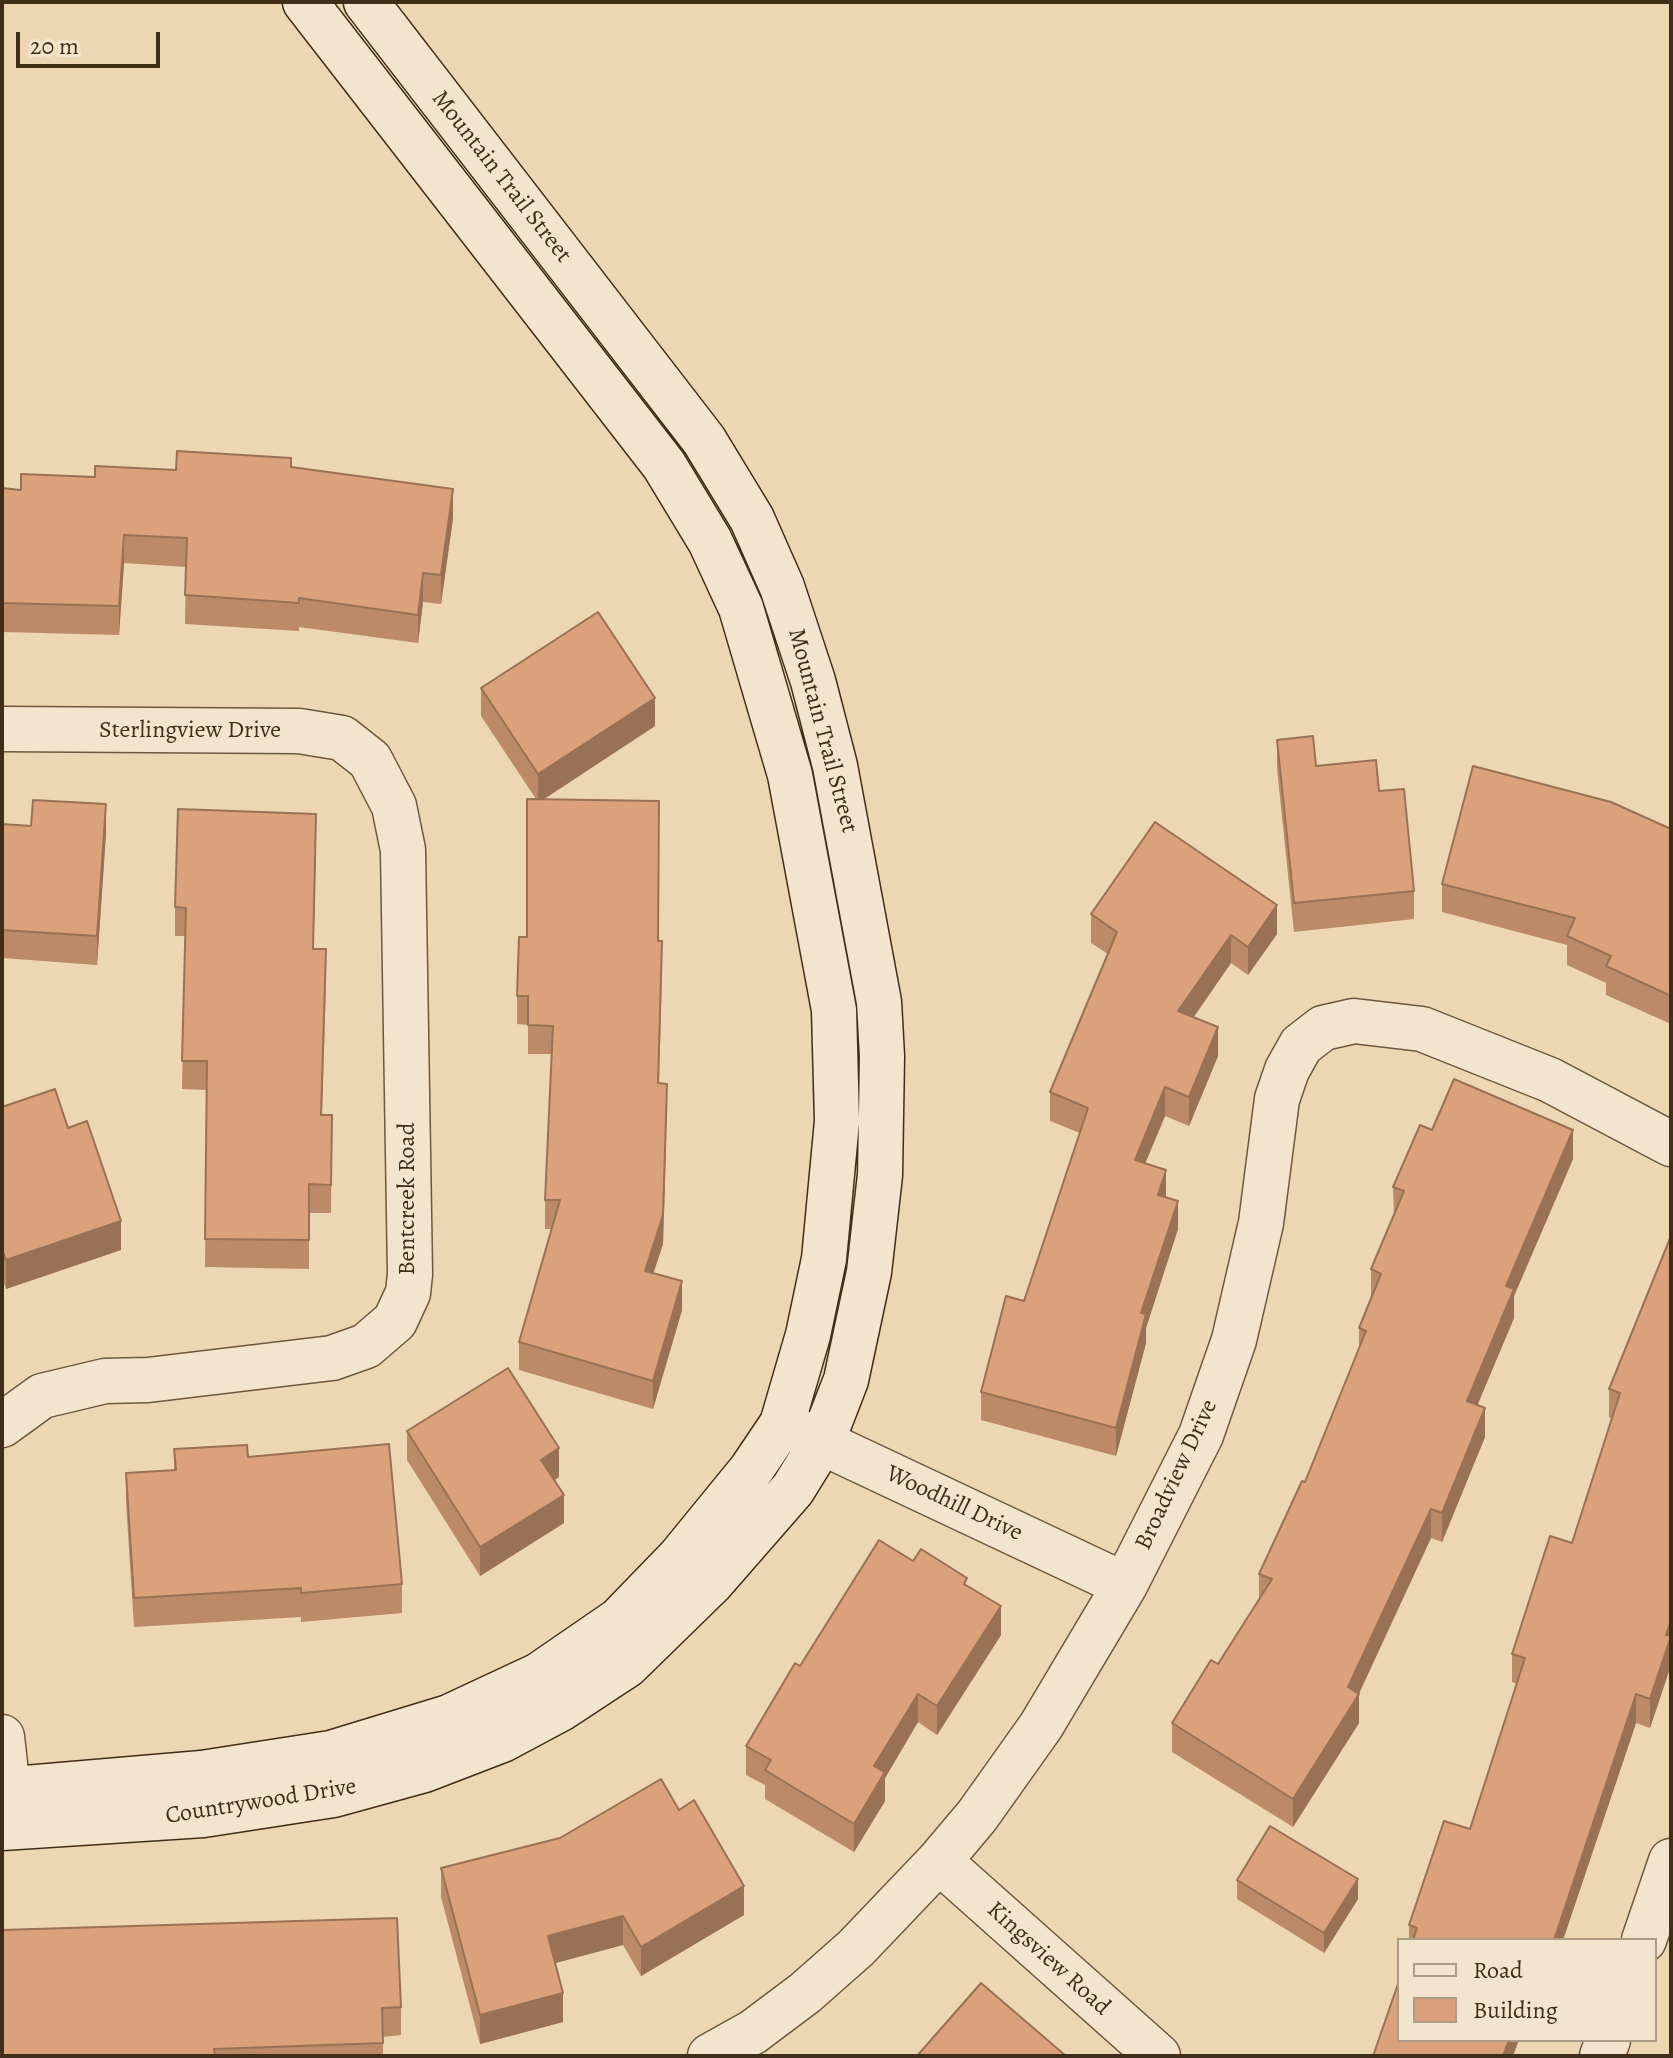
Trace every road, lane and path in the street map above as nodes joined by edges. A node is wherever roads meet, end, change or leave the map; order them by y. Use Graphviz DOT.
graph roads {
  1 [pos="305,2"];
  2 [pos="366,2"];
  3 [pos="2,729"];
  4 [pos="370,760"];
  5 [pos="1671,1144"];
  6 [pos="782,1424"];
  7 [pos="2,1425"];
  8 [pos="822,1442"];
  9 [pos="1125,1585"];
  10 [pos="2,1737"];
  11 [pos="6,1808"];
  12 [pos="939,1861"];
  13 [pos="1671,1861"];
  14 [pos="1645,1938"];
  15 [pos="710,2056"];
  16 [pos="1158,2056"];
  1 -- 6 [label="street, Mountain Trail Street"];
  2 -- 8 [label="street, Mountain Trail Street"];
  3 -- 4 [label="street, Sterlingview Drive"];
  4 -- 7 [label="street, Bentcreek Road"];
  5 -- 9 [label="street, Broadview Drive"];
  6 -- 8 [label="street, Woodhill Drive"];
  6 -- 11 [label="street, Countrywood Drive"];
  8 -- 9 [label="street, Woodhill Drive"];
  8 -- 11 [label="street, Countrywood Drive"];
  9 -- 12 [label="street, Broadview Drive"];
  10 -- 11 [label="street"];
  12 -- 15 [label="street, Broadview Drive"];
  12 -- 16 [label="street, Kingsview Road"];
  13 -- 14 [label="street"];
}
